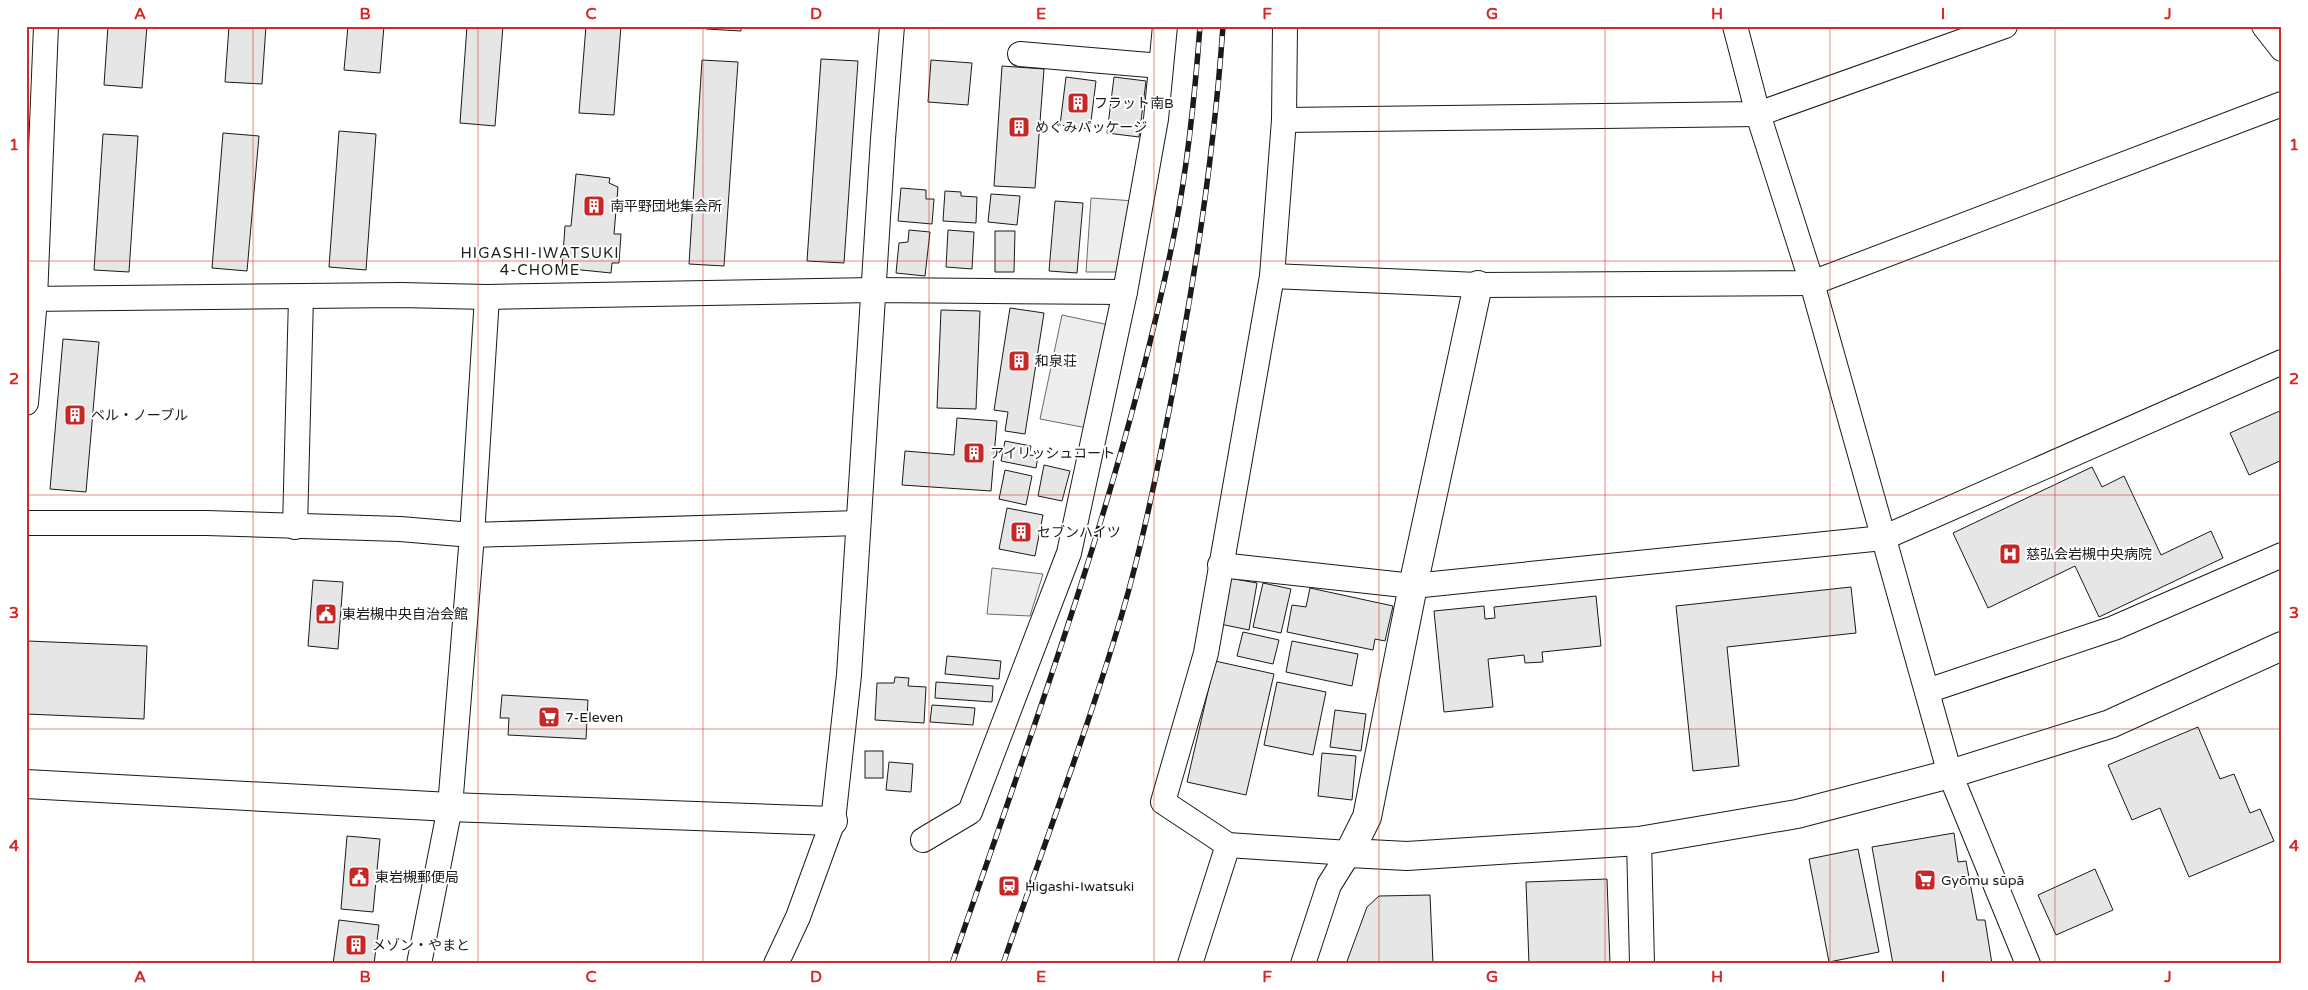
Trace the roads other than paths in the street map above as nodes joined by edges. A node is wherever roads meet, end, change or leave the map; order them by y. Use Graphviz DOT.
graph roads {
  1 [pos="46,26"];
  2 [pos="892,26"];
  3 [pos="1165,26"];
  4 [pos="1285,26"];
  5 [pos="1735,26"];
  6 [pos="2005,26"];
  7 [pos="2264,26"];
  8 [pos="2282,49"];
  9 [pos="1020,54"];
  10 [pos="1161,66"];
  11 [pos="2282,104"];
  12 [pos="1758,114"];
  13 [pos="1284,120"];
  14 [pos="1272,276"];
  15 [pos="1812,283"];
  16 [pos="1478,285"];
  17 [pos="873,290"];
  18 [pos="1125,292"];
  19 [pos="300,297"];
  20 [pos="487,297"];
  21 [pos="31,299"];
  22 [pos="2282,362"];
  23 [pos="26,403"];
  24 [pos="858,522"];
  25 [pos="26,523"];
  26 [pos="295,527"];
  27 [pos="472,535"];
  28 [pos="1884,538"];
  29 [pos="2282,555"];
  30 [pos="1220,565"];
  31 [pos="1413,586"];
  32 [pos="2282,646"];
  33 [pos="1927,691"];
  34 [pos="1950,774"];
  35 [pos="26,784"];
  36 [pos="450,807"];
  37 [pos="833,821"];
  38 [pos="923,840"];
  39 [pos="1639,841"];
  40 [pos="1228,845"];
  41 [pos="1348,853"];
  42 [pos="420,964"];
  43 [pos="776,964"];
  44 [pos="1190,964"];
  45 [pos="1303,964"];
  46 [pos="1642,964"];
  47 [pos="2028,964"];
  1 -- 21 [label="street"];
  2 -- 17 [label="street"];
  3 -- 10 [label="street"];
  4 -- 13 [label="street"];
  5 -- 12 [label="street"];
  6 -- 12 [label="street"];
  7 -- 8 [label="street"];
  9 -- 10 [label="street"];
  10 -- 18 [label="street"];
  11 -- 15 [label="street"];
  12 -- 13 [label="street"];
  12 -- 15 [label="street"];
  13 -- 14 [label="street"];
  14 -- 16 [label="street"];
  14 -- 30 [label="street"];
  15 -- 16 [label="street"];
  15 -- 28 [label="street"];
  16 -- 31 [label="street"];
  17 -- 18 [label="street"];
  17 -- 20 [label="street"];
  17 -- 24 [label="street"];
  18 -- 38 [label="street"];
  19 -- 20 [label="street"];
  19 -- 21 [label="street"];
  19 -- 26 [label="street"];
  20 -- 27 [label="street"];
  21 -- 23 [label="street"];
  22 -- 28 [label="street"];
  24 -- 27 [label="street"];
  24 -- 37 [label="street"];
  25 -- 26 [label="street"];
  26 -- 27 [label="street"];
  27 -- 36 [label="street"];
  28 -- 31 [label="street"];
  28 -- 33 [label="street"];
  29 -- 33 [label="street"];
  30 -- 31 [label="street"];
  30 -- 40 [label="street"];
  31 -- 41 [label="street"];
  32 -- 34 [label="street"];
  33 -- 34 [label="street"];
  34 -- 39 [label="street"];
  34 -- 47 [label="street"];
  35 -- 36 [label="street"];
  36 -- 37 [label="street"];
  36 -- 42 [label="street"];
  37 -- 43 [label="street"];
  39 -- 41 [label="street"];
  39 -- 46 [label="street"];
  40 -- 41 [label="street"];
  40 -- 44 [label="street"];
  41 -- 45 [label="street"];
}
